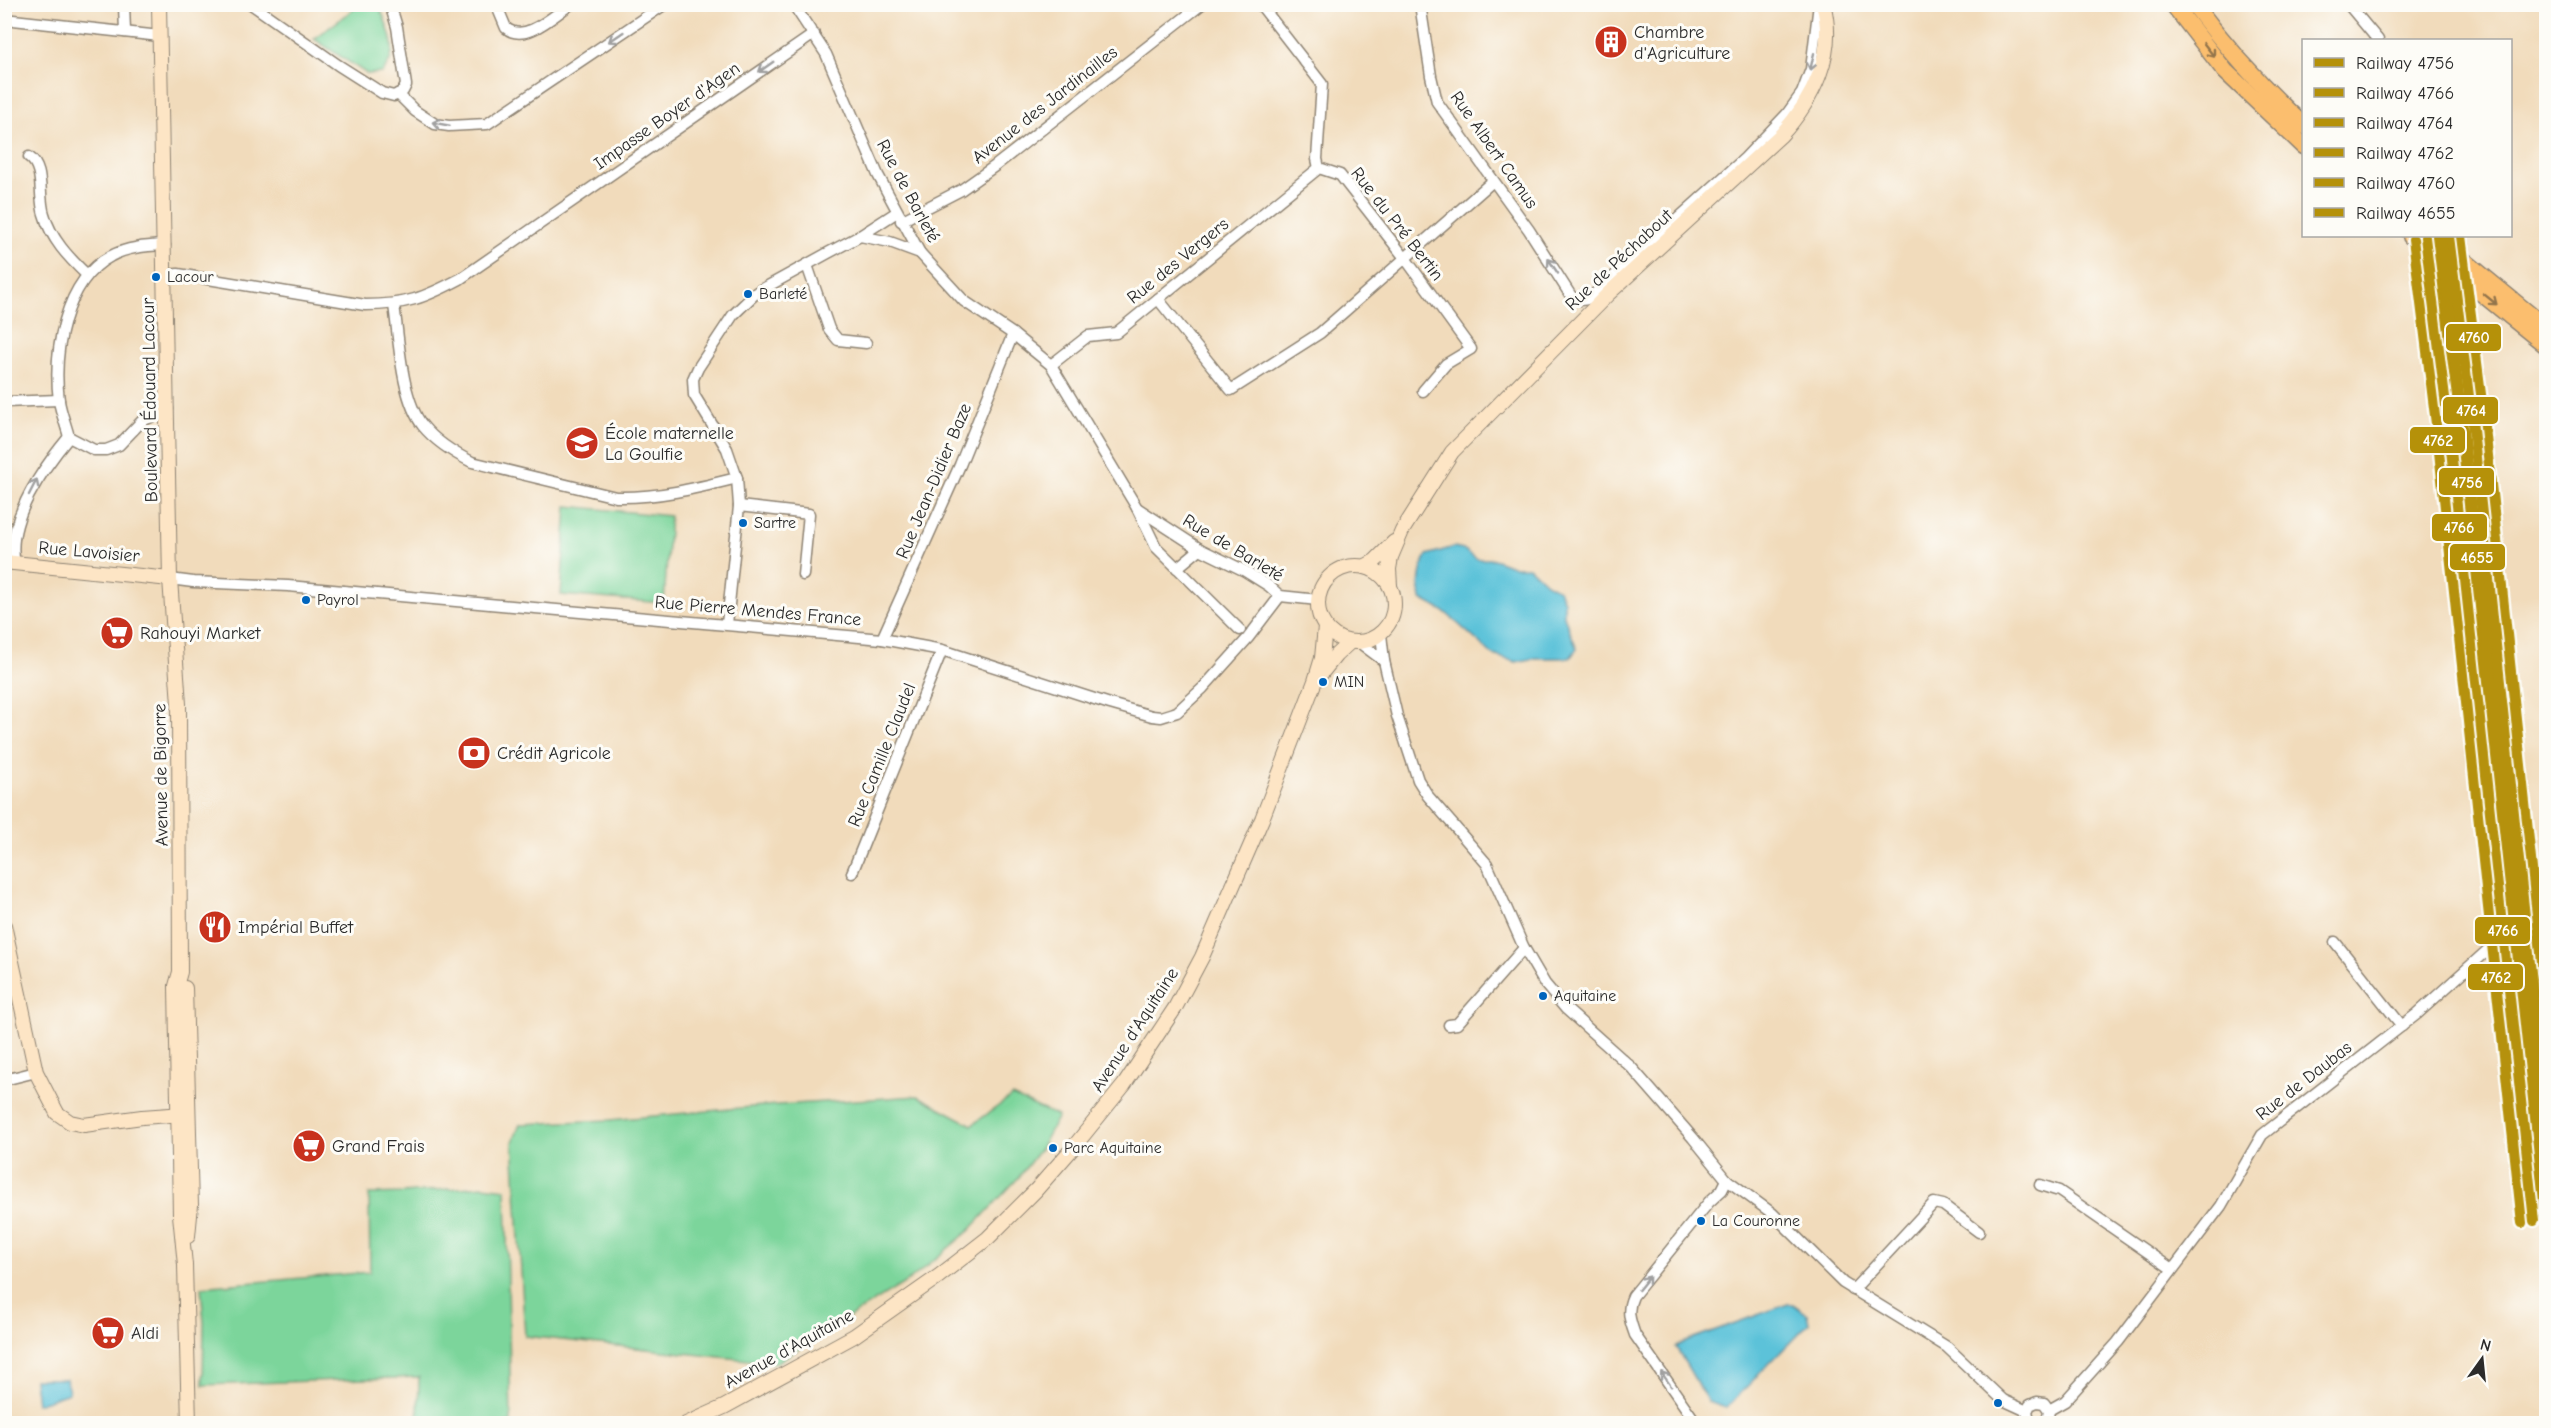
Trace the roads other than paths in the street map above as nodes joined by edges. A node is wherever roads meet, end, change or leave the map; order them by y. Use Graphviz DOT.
graph roads {
  1 [pos="124,4"];
  2 [pos="159,4"];
  3 [pos="251,4"];
  4 [pos="390,4"];
  5 [pos="496,4"];
  6 [pos="571,4"];
  7 [pos="664,4"];
  8 [pos="793,4"];
  9 [pos="1202,4"];
  10 [pos="1260,4"];
  11 [pos="1420,4"];
  12 [pos="1821,4"];
  13 [pos="2173,4"];
  14 [pos="2194,4"];
  15 [pos="2348,4"];
  16 [pos="4,19"];
  17 [pos="125,32"];
  18 [pos="814,34"];
  19 [pos="160,36"];
  20 [pos="2377,39"];
  21 [pos="398,94"];
  22 [pos="2302,124"];
  23 [pos="2302,144"];
  24 [pos="29,156"];
  25 [pos="1319,168"];
  26 [pos="1493,181"];
  27 [pos="899,216"];
  28 [pos="860,236"];
  29 [pos="2412,237"];
  30 [pos="2435,237"];
  31 [pos="165,245"];
  32 [pos="920,253"];
  33 [pos="1406,258"];
  34 [pos="807,265"];
  35 [pos="87,274"];
  36 [pos="166,275"];
  37 [pos="1158,299"];
  38 [pos="394,305"];
  39 [pos="1013,334"];
  40 [pos="2545,338"];
  41 [pos="866,343"];
  42 [pos="1052,365"];
  43 [pos="1423,391"];
  44 [pos="59,400"];
  45 [pos="4,402"];
  46 [pos="168,409"];
  47 [pos="69,436"];
  48 [pos="737,478"];
  49 [pos="2450,504"];
  50 [pos="739,506"];
  51 [pos="1137,508"];
  52 [pos="1402,531"];
  53 [pos="1200,549"];
  54 [pos="10,563"];
  55 [pos="1364,567"];
  56 [pos="1178,568"];
  57 [pos="803,575"];
  58 [pos="171,579"];
  59 [pos="1390,586"];
  60 [pos="1280,596"];
  61 [pos="1318,600"];
  62 [pos="727,624"];
  63 [pos="1325,627"];
  64 [pos="1240,630"];
  65 [pos="1381,634"];
  66 [pos="882,639"];
  67 [pos="1355,642"];
  68 [pos="942,650"];
  69 [pos="1384,661"];
  70 [pos="1315,681"];
  71 [pos="852,873"];
  72 [pos="2547,892"];
  73 [pos="4,925"];
  74 [pos="2500,939"];
  75 [pos="2335,942"];
  76 [pos="1524,948"];
  77 [pos="180,972"];
  78 [pos="1449,1025"];
  79 [pos="2402,1026"];
  80 [pos="36,1072"];
  81 [pos="4,1080"];
  82 [pos="181,1114"];
  83 [pos="1727,1180"];
  84 [pos="2040,1185"];
  85 [pos="190,1188"];
  86 [pos="1979,1232"];
  87 [pos="185,1265"];
  88 [pos="2172,1269"];
  89 [pos="1853,1290"];
  90 [pos="2049,1410"];
  91 [pos="2027,1411"];
  92 [pos="189,1424"];
  93 [pos="686,1424"];
  94 [pos="1696,1424"];
  95 [pos="2035,1424"];
  96 [pos="2041,1424"];
  1 -- 17 [label="street"];
  2 -- 19 [label="street, Boulevard Édouard Lacour"];
  3 -- 21 [label="street"];
  4 -- 21 [label="street"];
  5 -- 6 [label="street"];
  7 -- 21 [label="street, one-way"];
  8 -- 18 [label="street, Rue de Barleté"];
  9 -- 27 [label="street, Avenue des Jardinailles"];
  10 -- 25 [label="street"];
  11 -- 26 [label="street, Rue Albert Camus"];
  12 -- 26 [label="street, Rue Albert Camus, one-way"];
  12 -- 52 [label="street, Rue de Péchabout"];
  13 -- 23 [label="main road, one-way"];
  14 -- 22 [label="main road"];
  15 -- 20 [label="street"];
  16 -- 17 [label="street"];
  17 -- 19 [label="street"];
  18 -- 27 [label="street, Rue de Barleté"];
  18 -- 38 [label="street, Impasse Boyer d'Agen, one-way"];
  19 -- 31 [label="street, Boulevard Édouard Lacour"];
  24 -- 35 [label="street"];
  25 -- 33 [label="street, Rue du Pré Bertin"];
  25 -- 37 [label="street, Rue des Vergers"];
  26 -- 33 [label="street"];
  27 -- 28 [label="street, Avenue des Jardinailles"];
  27 -- 32 [label="street, Rue de Barleté"];
  28 -- 32 [label="street"];
  28 -- 34 [label="street, Avenue des Jardinailles"];
  29 -- 40 [label="main road, one-way"];
  30 -- 40 [label="main road"];
  31 -- 35 [label="street"];
  31 -- 36 [label="street, Boulevard Édouard Lacour"];
  32 -- 39 [label="street, Rue de Barleté"];
  33 -- 37 [label="street"];
  33 -- 43 [label="street, Rue du Pré Bertin"];
  34 -- 41 [label="street"];
  34 -- 48 [label="street, Avenue des Jardinailles"];
  35 -- 44 [label="street"];
  36 -- 38 [label="street, Impasse Boyer d'Agen"];
  36 -- 46 [label="street, Boulevard Édouard Lacour"];
  37 -- 42 [label="street, Rue des Vergers"];
  38 -- 48 [label="street"];
  39 -- 42 [label="street, Rue de Barleté"];
  39 -- 66 [label="street, Rue Jean-Didier Baze"];
  42 -- 51 [label="street, Rue de Barleté"];
  44 -- 45 [label="street"];
  44 -- 47 [label="street"];
  46 -- 47 [label="street"];
  46 -- 58 [label="street, Boulevard Édouard Lacour"];
  54 -- 47 [label="street, one-way"];
  48 -- 50 [label="street, Avenue des Jardinailles"];
  49 -- 74 [label="street"];
  50 -- 57 [label="street"];
  50 -- 62 [label="street, Avenue des Jardinailles"];
  51 -- 53 [label="street, Rue de Barleté"];
  51 -- 56 [label="street, Rue de Barleté"];
  52 -- 55 [label="street, Rue de Péchabout"];
  52 -- 59 [label="street, Rue de Péchabout"];
  53 -- 56 [label="street"];
  53 -- 60 [label="street, Rue de Barleté"];
  54 -- 58 [label="street, Rue Lavoisier"];
  55 -- 59 [label="street"];
  55 -- 61 [label="street"];
  56 -- 64 [label="street, Rue de Barleté"];
  58 -- 62 [label="street, Rue Pierre Mendes France"];
  58 -- 77 [label="street, Avenue de Bigorre"];
  59 -- 65 [label="street"];
  60 -- 61 [label="street, Rue de Barleté"];
  60 -- 68 [label="street, Rue Pierre Mendes France"];
  61 -- 63 [label="street"];
  62 -- 66 [label="street, Rue Pierre Mendes France"];
  63 -- 67 [label="street"];
  63 -- 70 [label="street, Avenue d'Aquitaine"];
  65 -- 67 [label="street"];
  65 -- 69 [label="street"];
  66 -- 68 [label="street, Rue Pierre Mendes France"];
  67 -- 69 [label="street"];
  67 -- 70 [label="street, Avenue d'Aquitaine"];
  68 -- 71 [label="street, Rue Camille Claudel"];
  69 -- 76 [label="street"];
  70 -- 93 [label="street, Avenue d'Aquitaine"];
  72 -- 74 [label="street, Rue de Daubas"];
  73 -- 80 [label="street"];
  74 -- 79 [label="street, Rue de Daubas"];
  75 -- 79 [label="street"];
  76 -- 78 [label="street"];
  76 -- 83 [label="street"];
  77 -- 82 [label="street, Avenue de Bigorre"];
  77 -- 85 [label="street, Avenue de Bigorre"];
  79 -- 88 [label="street, Rue de Daubas"];
  80 -- 81 [label="street"];
  80 -- 82 [label="street"];
  82 -- 85 [label="street"];
  82 -- 87 [label="street, Avenue de Bigorre"];
  83 -- 89 [label="street"];
  94 -- 83 [label="street, one-way"];
  84 -- 88 [label="street"];
  85 -- 87 [label="street, Avenue de Bigorre"];
  86 -- 89 [label="street"];
  87 -- 92 [label="street, Avenue de Bigorre"];
  88 -- 90 [label="street, Rue de Daubas"];
  89 -- 91 [label="street"];
  90 -- 91 [label="street"];
  90 -- 96 [label="street"];
  91 -- 95 [label="street"];
}
